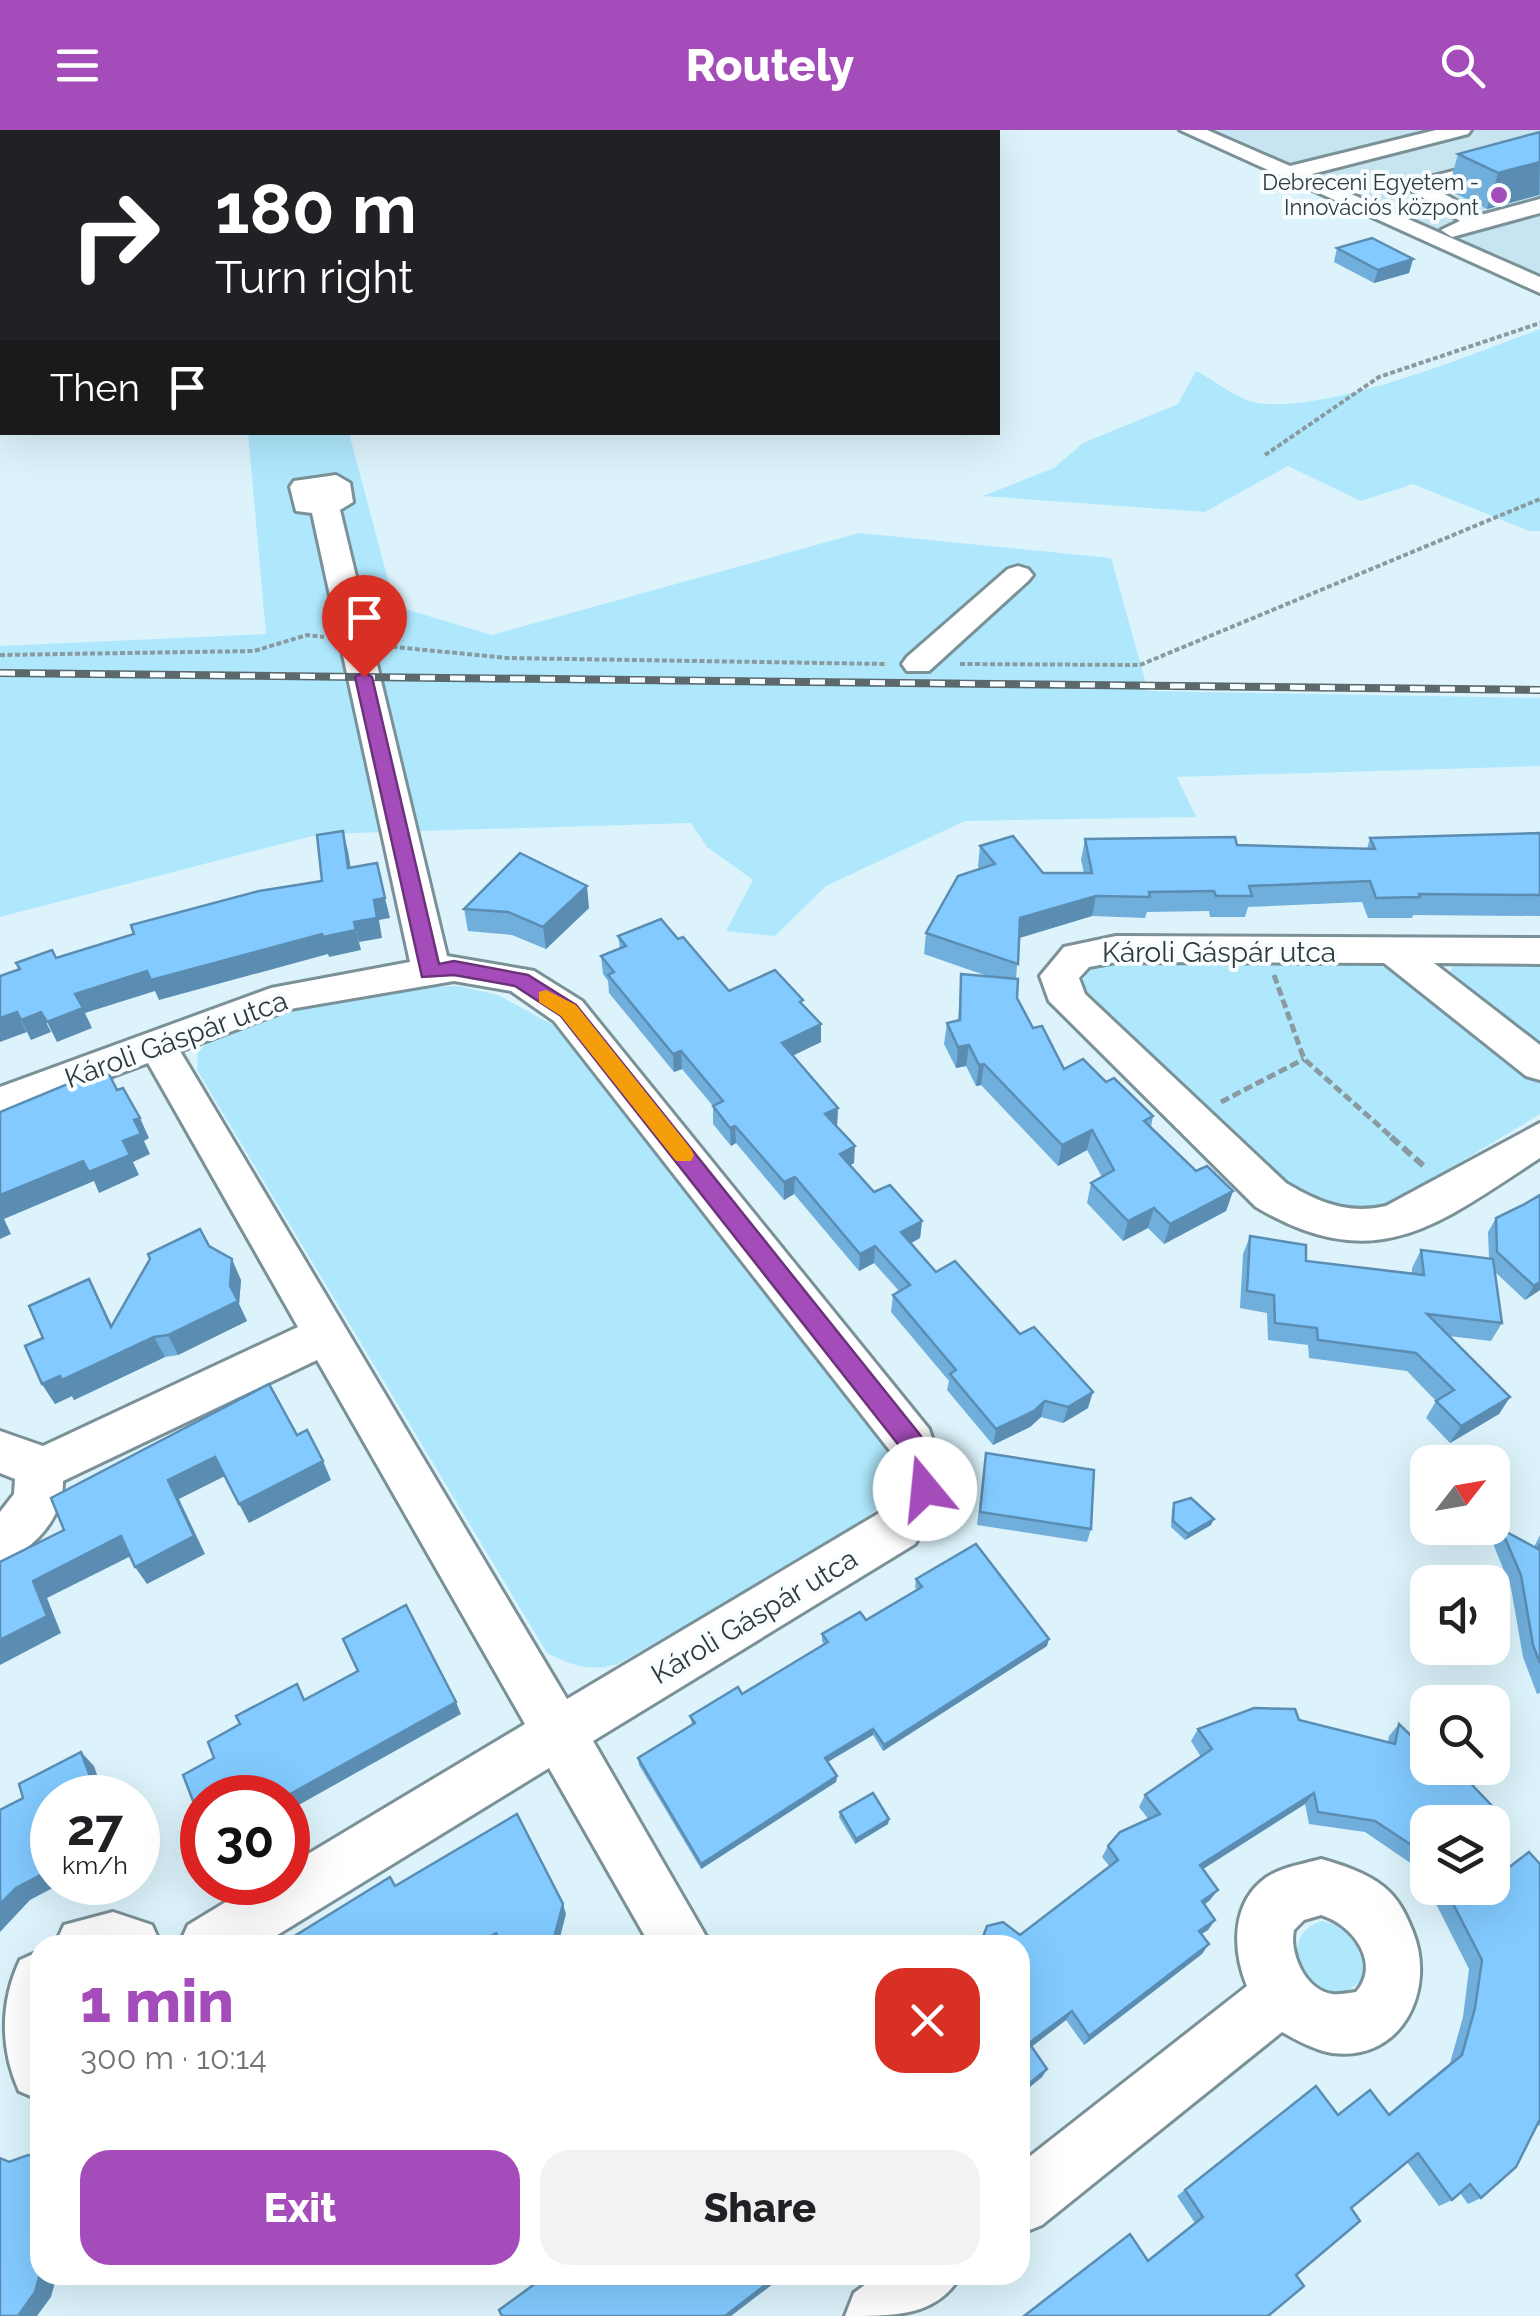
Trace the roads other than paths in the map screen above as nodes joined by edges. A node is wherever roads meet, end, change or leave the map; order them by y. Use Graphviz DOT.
graph roads {
  1 [pos="1190,130"];
  2 [pos="1461,130"];
  3 [pos="1355,137"];
  4 [pos="1384,150"];
  5 [pos="1540,154"];
  6 [pos="1289,174"];
  7 [pos="1540,206"];
  8 [pos="1478,222"];
  9 [pos="1428,236"];
  10 [pos="1540,286"];
  11 [pos="324,503"];
  12 [pos="1018,575"];
  13 [pos="918,664"];
  14 [pos="1540,951"];
  15 [pos="1396,953"];
  16 [pos="429,972"];
  17 [pos="156,1042"];
  18 [pos="1540,1066"];
  19 [pos="0,1104"];
  20 [pos="1540,1138"];
  21 [pos="326,1335"];
  22 [pos="18,1461"];
  23 [pos="0,1541"];
  24 [pos="560,1734"];
  25 [pos="225,1935"];
  26 [pos="676,1935"];
  27 [pos="1283,1995"];
  28 [pos="30,2001"];
  29 [pos="30,2055"];
  30 [pos="1030,2195"];
  1 -- 6 [label="street"];
  2 -- 4 [label="street"];
  3 -- 4 [label="street"];
  4 -- 6 [label="street"];
  5 -- 8 [label="street"];
  6 -- 9 [label="street"];
  7 -- 8 [label="street"];
  8 -- 9 [label="street"];
  9 -- 10 [label="street"];
  11 -- 16 [label="street"];
  12 -- 13 [label="street"];
  14 -- 15 [label="street, Károli Gáspár utca"];
  15 -- 18 [label="street"];
  15 -- 20 [label="street, Károli Gáspár utca"];
  16 -- 17 [label="street, Károli Gáspár utca"];
  16 -- 24 [label="street, Károli Gáspár utca"];
  17 -- 19 [label="street, Károli Gáspár utca"];
  17 -- 21 [label="street"];
  21 -- 22 [label="street"];
  21 -- 24 [label="street"];
  22 -- 23 [label="street"];
  24 -- 25 [label="street, Károli Gáspár utca"];
  24 -- 26 [label="street"];
  27 -- 30 [label="street"];
  28 -- 29 [label="street"];
}
